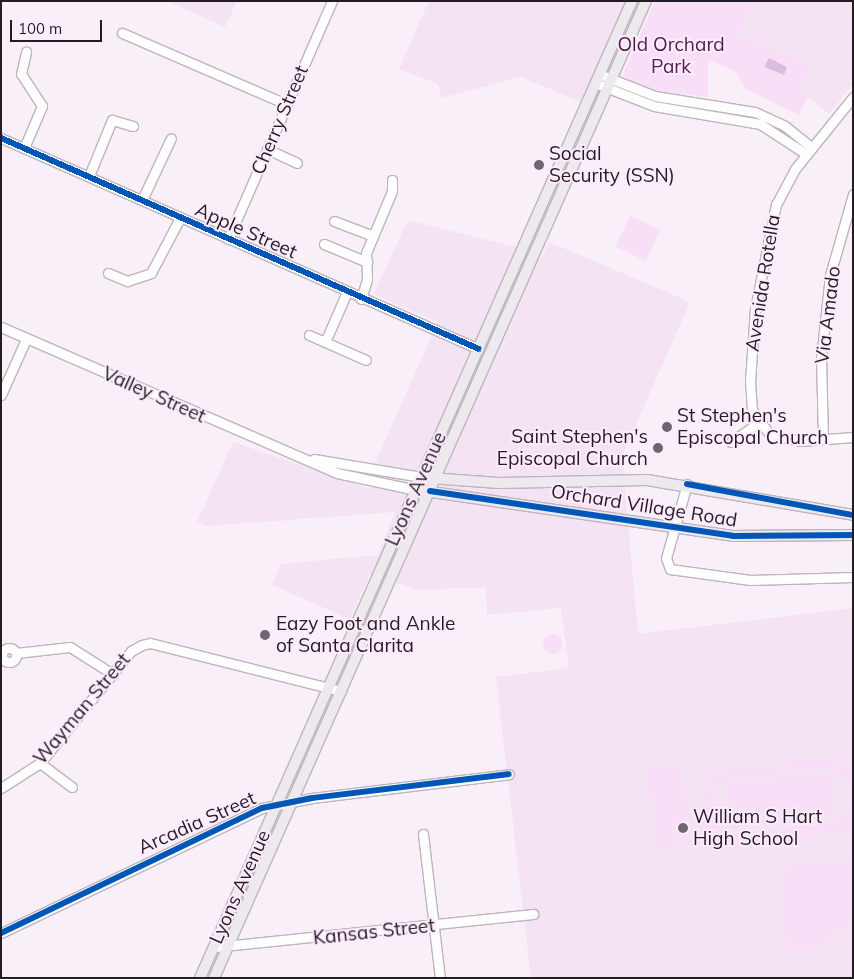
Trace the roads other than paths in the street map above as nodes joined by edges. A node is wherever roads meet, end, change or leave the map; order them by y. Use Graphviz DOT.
graph roads {
  1 [pos="332,1"];
  2 [pos="633,1"];
  3 [pos="645,3"];
  4 [pos="122,33"];
  5 [pos="26,52"];
  6 [pos="597,79"];
  7 [pos="609,84"];
  8 [pos="853,97"];
  9 [pos="286,104"];
  10 [pos="133,126"];
  11 [pos="1,138"];
  12 [pos="171,138"];
  13 [pos="24,148"];
  14 [pos="267,149"];
  15 [pos="808,151"];
  16 [pos="297,163"];
  17 [pos="88,176"];
  18 [pos="392,180"];
  19 [pos="853,194"];
  20 [pos="142,200"];
  21 [pos="180,218"];
  22 [pos="334,221"];
  23 [pos="373,236"];
  24 [pos="228,239"];
  25 [pos="324,244"];
  26 [pos="518,259"];
  27 [pos="367,262"];
  28 [pos="528,270"];
  29 [pos="108,273"];
  30 [pos="347,292"];
  31 [pos="361,299"];
  32 [pos="1,327"];
  33 [pos="309,335"];
  34 [pos="26,339"];
  35 [pos="325,342"];
  36 [pos="478,349"];
  37 [pos="366,360"];
  38 [pos="1,395"];
  39 [pos="758,423"];
  40 [pos="853,437"];
  41 [pos="823,439"];
  42 [pos="731,442"];
  43 [pos="308,459"];
  44 [pos="422,477"];
  45 [pos="436,479"];
  46 [pos="687,484"];
  47 [pos="416,490"];
  48 [pos="430,491"];
  49 [pos="853,515"];
  50 [pos="675,528"];
  51 [pos="853,535"];
  52 [pos="853,577"];
  53 [pos="16,653"];
  54 [pos="112,673"];
  55 [pos="326,690"];
  56 [pos="341,692"];
  57 [pos="40,763"];
  58 [pos="509,774"];
  59 [pos="72,787"];
  60 [pos="1,788"];
  61 [pos="294,800"];
  62 [pos="277,805"];
  63 [pos="423,834"];
  64 [pos="533,914"];
  65 [pos="434,926"];
  66 [pos="1,933"];
  67 [pos="214,947"];
  68 [pos="228,948"];
  69 [pos="200,978"];
  70 [pos="214,978"];
  71 [pos="440,978"];
  1 -- 9 [label="street, Cherry Street"];
  2 -- 3 [label="street"];
  2 -- 6 [label="main road, Lyons Avenue"];
  3 -- 7 [label="main road, Lyons Avenue"];
  4 -- 9 [label="street"];
  5 -- 13 [label="street"];
  6 -- 7 [label="street"];
  6 -- 26 [label="main road, Lyons Avenue"];
  7 -- 15 [label="street"];
  7 -- 28 [label="main road, Lyons Avenue"];
  8 -- 15 [label="street, Avenida Rotella"];
  9 -- 14 [label="street, Cherry Street"];
  10 -- 17 [label="street"];
  11 -- 13 [label="street, Apple Street"];
  12 -- 20 [label="street"];
  13 -- 17 [label="street, Apple Street"];
  14 -- 16 [label="street"];
  14 -- 24 [label="street, Cherry Street"];
  15 -- 39 [label="street, Avenida Rotella"];
  17 -- 20 [label="street, Apple Street"];
  18 -- 23 [label="street"];
  19 -- 41 [label="street, Via Amado"];
  20 -- 21 [label="street, Apple Street"];
  21 -- 24 [label="street, Apple Street"];
  21 -- 29 [label="street"];
  22 -- 23 [label="street"];
  23 -- 27 [label="street"];
  24 -- 30 [label="street, Apple Street"];
  25 -- 27 [label="street"];
  26 -- 28 [label="main road"];
  26 -- 36 [label="main road, Lyons Avenue"];
  27 -- 31 [label="street"];
  28 -- 45 [label="main road, Lyons Avenue"];
  30 -- 31 [label="street, Apple Street"];
  30 -- 35 [label="street"];
  31 -- 36 [label="street, Apple Street"];
  32 -- 34 [label="street, Valley Street"];
  33 -- 35 [label="street"];
  34 -- 38 [label="street"];
  34 -- 43 [label="street, Valley Street"];
  35 -- 37 [label="street"];
  36 -- 44 [label="main road, Lyons Avenue"];
  39 -- 41 [label="street"];
  39 -- 42 [label="street"];
  40 -- 41 [label="street"];
  43 -- 44 [label="street, Valley Street"];
  43 -- 47 [label="street, Valley Street"];
  44 -- 45 [label="main road, Orchard Village Road"];
  44 -- 47 [label="main road, Lyons Avenue"];
  45 -- 46 [label="main road, Orchard Village Road"];
  45 -- 48 [label="main road, Lyons Avenue"];
  46 -- 49 [label="main road, Orchard Village Road"];
  46 -- 50 [label="street"];
  47 -- 48 [label="main road, Orchard Village Road"];
  47 -- 55 [label="main road, Lyons Avenue"];
  48 -- 50 [label="main road, Orchard Village Road"];
  48 -- 56 [label="main road, Lyons Avenue"];
  50 -- 51 [label="main road, Orchard Village Road"];
  50 -- 52 [label="street"];
  53 -- 54 [label="street"];
  54 -- 55 [label="street, Wayman Street"];
  54 -- 57 [label="street, Wayman Street"];
  55 -- 56 [label="street, Wayman Street"];
  55 -- 62 [label="main road, Lyons Avenue"];
  56 -- 61 [label="main road, Lyons Avenue"];
  57 -- 59 [label="street"];
  57 -- 60 [label="street, Wayman Street"];
  58 -- 61 [label="street, Arcadia Street"];
  61 -- 62 [label="street, Arcadia Street"];
  61 -- 68 [label="main road, Lyons Avenue"];
  62 -- 66 [label="street, Arcadia Street"];
  62 -- 67 [label="main road, Lyons Avenue"];
  63 -- 65 [label="street"];
  64 -- 65 [label="street, Kansas Street"];
  65 -- 68 [label="street, Kansas Street"];
  65 -- 71 [label="street"];
  67 -- 68 [label="street, Kansas Street"];
  67 -- 69 [label="main road, Lyons Avenue"];
  68 -- 70 [label="main road, Lyons Avenue"];
}
